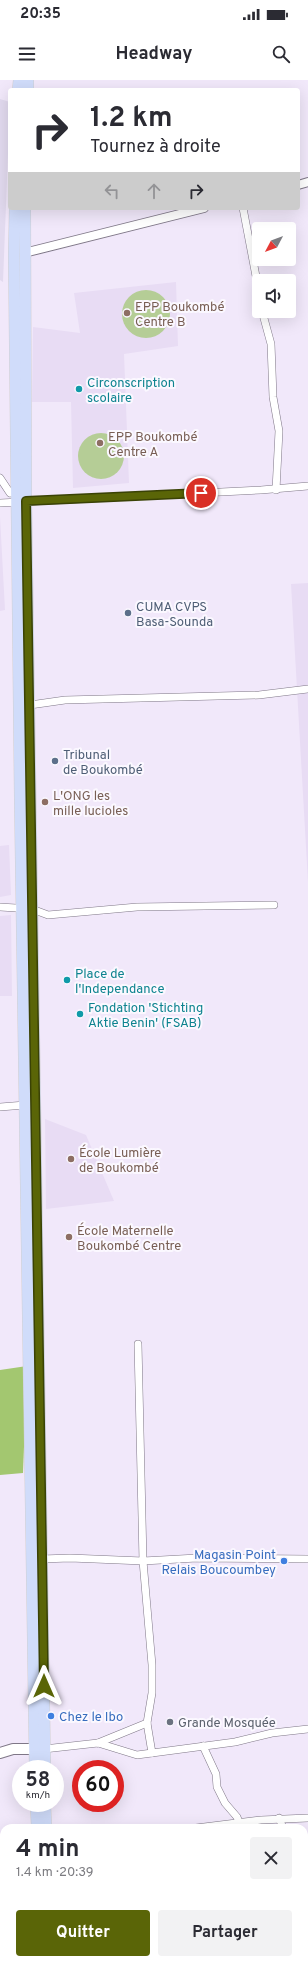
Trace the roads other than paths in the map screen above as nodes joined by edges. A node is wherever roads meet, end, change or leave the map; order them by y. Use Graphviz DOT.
graph roads {
  1 [pos="15,210"];
  2 [pos="25,210"];
  3 [pos="196,210"];
  4 [pos="243,210"];
  5 [pos="24,254"];
  6 [pos="256,274"];
  7 [pos="264,318"];
  8 [pos="0,478"];
  9 [pos="308,486"];
  10 [pos="276,490"];
  11 [pos="18,498"];
  12 [pos="0,503"];
  13 [pos="308,689"];
  14 [pos="30,705"];
  15 [pos="274,905"];
  16 [pos="0,907"];
  17 [pos="27,908"];
  18 [pos="30,1084"];
  19 [pos="25,1105"];
  20 [pos="0,1107"];
  21 [pos="138,1344"];
  22 [pos="308,1559"];
  23 [pos="42,1560"];
  24 [pos="143,1561"];
  25 [pos="148,1723"];
  26 [pos="308,1729"];
  27 [pos="98,1743"];
  28 [pos="203,1746"];
  29 [pos="39,1749"];
  30 [pos="0,1752"];
  31 [pos="152,1753"];
  32 [pos="37,1760"];
  33 [pos="42,1760"];
  34 [pos="36,1812"];
  35 [pos="46,1812"];
  36 [pos="279,1818"];
  37 [pos="308,1818"];
  38 [pos="239,1822"];
  39 [pos="37,1824"];
  40 [pos="46,1824"];
  41 [pos="225,1824"];
  42 [pos="281,1824"];
  1 -- 11 [label="main road"];
  2 -- 5 [label="main road"];
  3 -- 5 [label="street"];
  4 -- 6 [label="street"];
  5 -- 11 [label="main road"];
  7 -- 10 [label="street"];
  8 -- 11 [label="street"];
  9 -- 10 [label="street"];
  10 -- 11 [label="street"];
  11 -- 12 [label="street"];
  11 -- 14 [label="main road"];
  11 -- 17 [label="main road"];
  13 -- 14 [label="street"];
  14 -- 17 [label="main road"];
  15 -- 17 [label="street"];
  16 -- 17 [label="street"];
  17 -- 18 [label="main road"];
  18 -- 19 [label="main road"];
  18 -- 23 [label="main road"];
  19 -- 20 [label="street"];
  19 -- 29 [label="main road"];
  21 -- 24 [label="street"];
  22 -- 24 [label="street"];
  23 -- 24 [label="street"];
  23 -- 29 [label="main road"];
  24 -- 25 [label="street"];
  25 -- 27 [label="street"];
  25 -- 31 [label="street"];
  26 -- 28 [label="street"];
  27 -- 29 [label="street"];
  27 -- 31 [label="street"];
  28 -- 31 [label="street"];
  28 -- 38 [label="street"];
  29 -- 30 [label="main road"];
  29 -- 32 [label="main road"];
  29 -- 33 [label="main road"];
  34 -- 39 [label="main road"];
  35 -- 40 [label="main road"];
  36 -- 37 [label="street"];
  36 -- 38 [label="street"];
  36 -- 42 [label="street"];
  38 -- 41 [label="street"];
}
